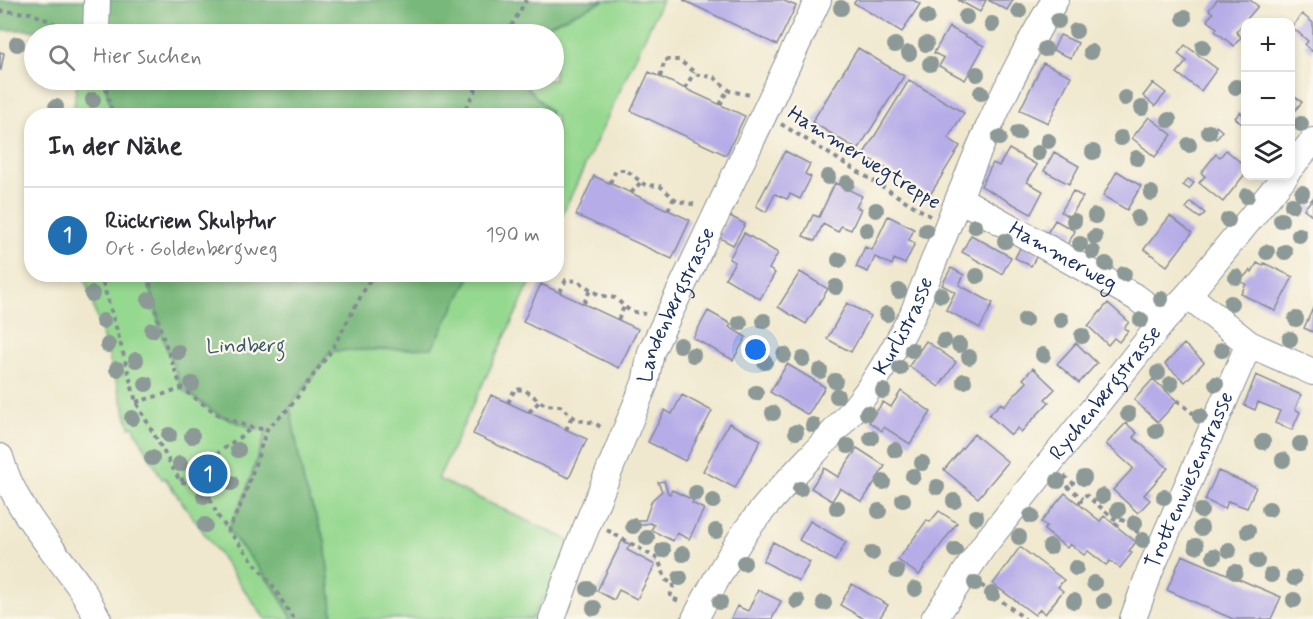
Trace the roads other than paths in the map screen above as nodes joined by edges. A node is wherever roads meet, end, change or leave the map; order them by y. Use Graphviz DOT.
graph roads {
  1 [pos="97,0"];
  2 [pos="818,0"];
  3 [pos="1055,0"];
  4 [pos="96,24"];
  5 [pos="1313,141"];
  6 [pos="1295,162"];
  7 [pos="1282,180"];
  8 [pos="960,199"];
  9 [pos="1188,295"];
  10 [pos="1166,319"];
  11 [pos="1249,344"];
  12 [pos="1313,372"];
  13 [pos="0,457"];
  14 [pos="686,613"];
  15 [pos="98,619"];
  16 [pos="552,619"];
  17 [pos="934,619"];
  18 [pos="1133,619"];
  1 -- 4 [label="street"];
  2 -- 16 [label="street, Landenbergstrasse"];
  3 -- 8 [label="street, Kurlistrasse"];
  5 -- 6 [label="street"];
  7 -- 9 [label="street, Rychenbergstrasse"];
  8 -- 10 [label="street, Hammerweg"];
  8 -- 14 [label="street, Kurlistrasse"];
  9 -- 10 [label="street, Rychenbergstrasse"];
  9 -- 11 [label="street"];
  10 -- 17 [label="street, Rychenbergstrasse"];
  11 -- 12 [label="street"];
  11 -- 18 [label="street, Trottenwiesenstrasse"];
  13 -- 15 [label="street"];
}
